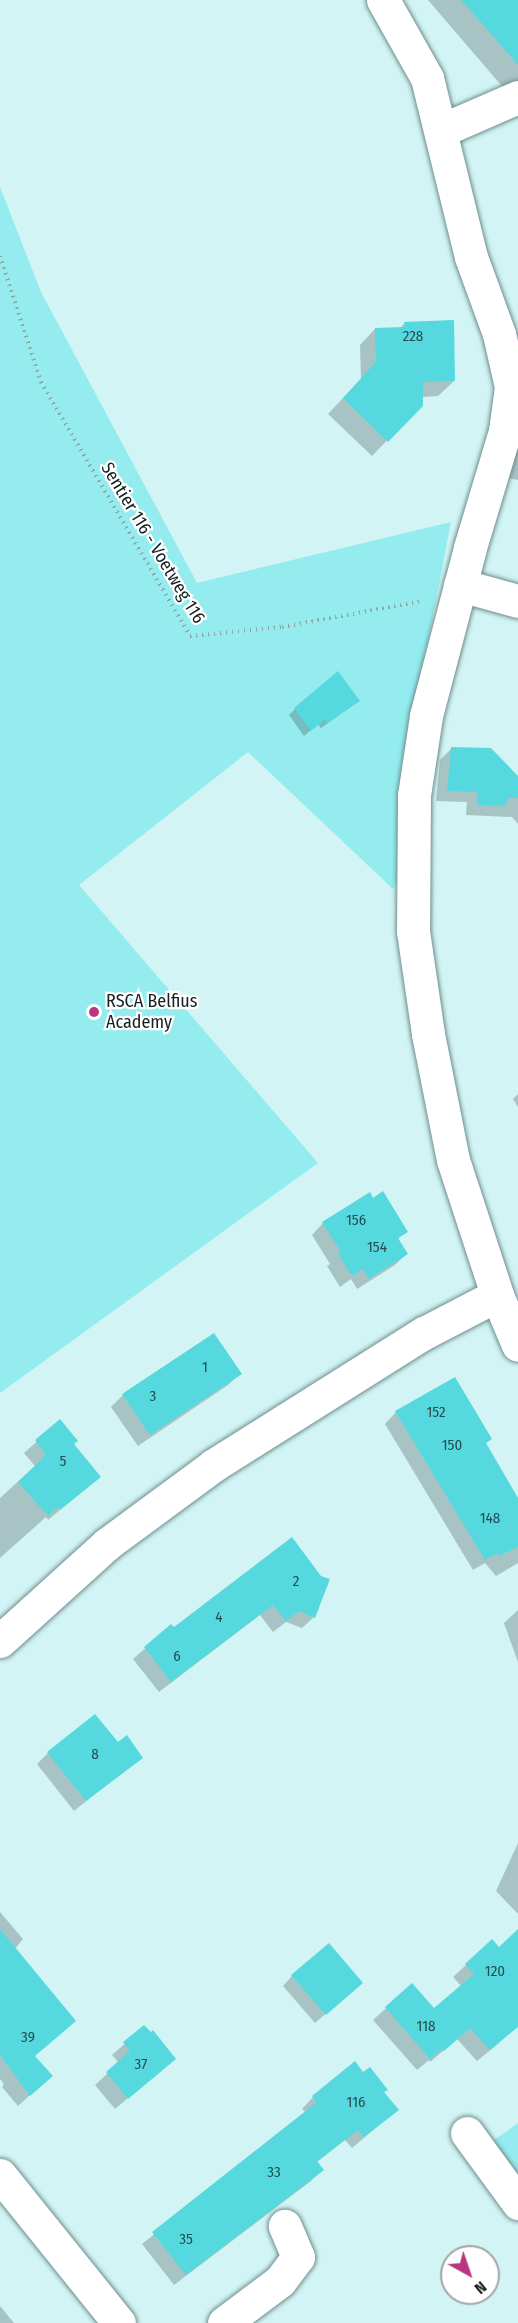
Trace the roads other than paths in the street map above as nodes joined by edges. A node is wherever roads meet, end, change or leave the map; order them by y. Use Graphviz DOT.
graph roads {
  1 [pos="383,0"];
  2 [pos="518,97"];
  3 [pos="442,130"];
  4 [pos="457,595"];
  5 [pos="518,601"];
  6 [pos="497,1295"];
  7 [pos="518,1345"];
  8 [pos="0,1641"];
  9 [pos="467,2133"];
  10 [pos="0,2175"];
  11 [pos="518,2203"];
  12 [pos="285,2226"];
  13 [pos="119,2323"];
  14 [pos="224,2323"];
  1 -- 3 [label="street"];
  2 -- 3 [label="street"];
  3 -- 4 [label="street"];
  4 -- 5 [label="street"];
  4 -- 6 [label="street"];
  6 -- 7 [label="street"];
  6 -- 8 [label="street"];
  9 -- 11 [label="street"];
  10 -- 13 [label="street"];
  12 -- 14 [label="street"];
}
